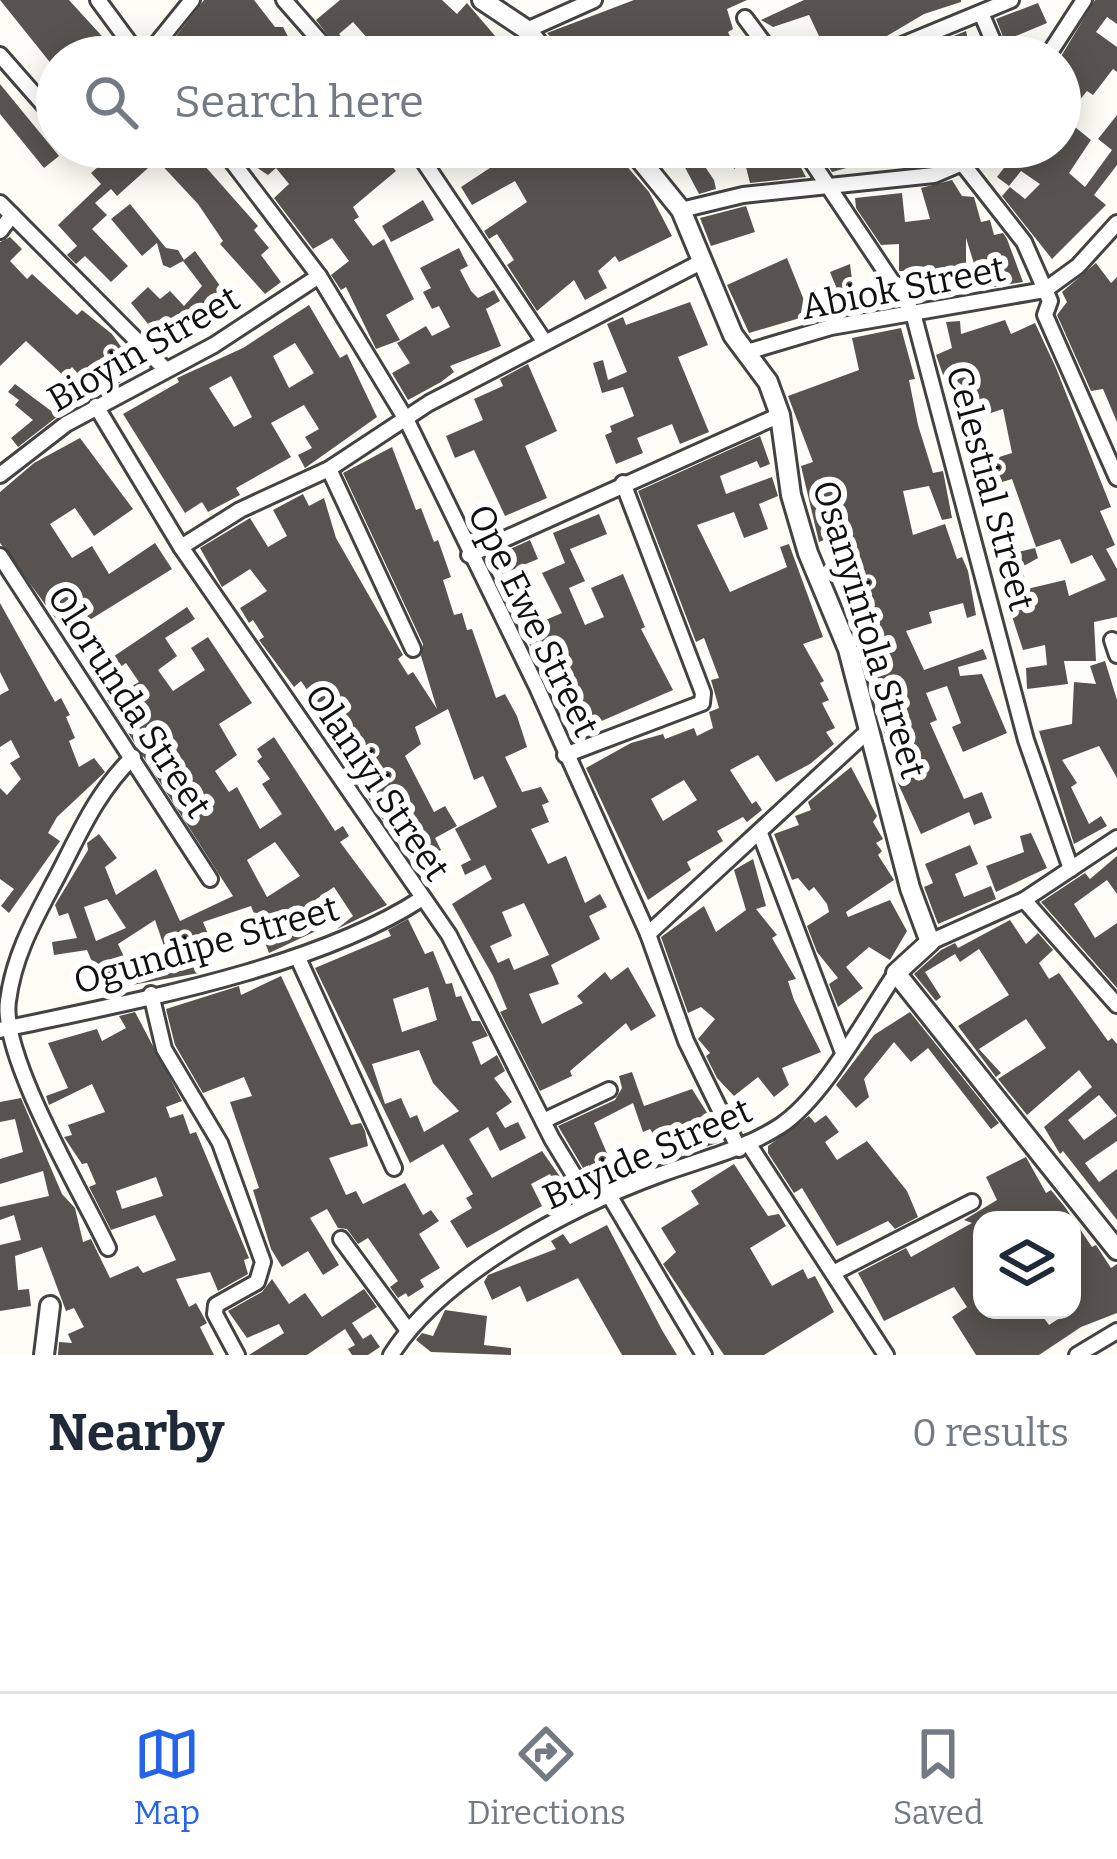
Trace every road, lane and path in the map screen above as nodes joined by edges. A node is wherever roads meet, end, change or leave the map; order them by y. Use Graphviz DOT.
graph roads {
  1 [pos="98,0"];
  2 [pos="192,0"];
  3 [pos="284,0"];
  4 [pos="482,0"];
  5 [pos="594,0"];
  6 [pos="1011,0"];
  7 [pos="1084,0"];
  8 [pos="981,13"];
  9 [pos="745,18"];
  10 [pos="527,30"];
  11 [pos="126,36"];
  12 [pos="161,36"];
  13 [pos="316,36"];
  14 [pos="532,36"];
  15 [pos="758,36"];
  16 [pos="925,36"];
  17 [pos="991,36"];
  18 [pos="1061,36"];
  19 [pos="0,56"];
  20 [pos="36,96"];
  21 [pos="237,168"];
  22 [pos="428,168"];
  23 [pos="647,168"];
  24 [pos="814,168"];
  25 [pos="946,168"];
  26 [pos="966,168"];
  27 [pos="824,185"];
  28 [pos="0,202"];
  29 [pos="681,210"];
  30 [pos="12,215"];
  31 [pos="1117,223"];
  32 [pos="0,231"];
  33 [pos="703,261"];
  34 [pos="319,276"];
  35 [pos="1046,290"];
  36 [pos="913,313"];
  37 [pos="544,341"];
  38 [pos="747,352"];
  39 [pos="166,370"];
  40 [pos="96,406"];
  41 [pos="780,415"];
  42 [pos="407,421"];
  43 [pos="329,469"];
  44 [pos="0,475"];
  45 [pos="1117,478"];
  46 [pos="622,483"];
  47 [pos="181,548"];
  48 [pos="0,556"];
  49 [pos="469,556"];
  50 [pos="413,649"];
  51 [pos="869,730"];
  52 [pos="566,755"];
  53 [pos="133,757"];
  54 [pos="761,836"];
  55 [pos="1117,838"];
  56 [pos="1071,868"];
  57 [pos="210,880"];
  58 [pos="421,899"];
  59 [pos="1024,900"];
  60 [pos="648,934"];
  61 [pos="930,942"];
  62 [pos="298,958"];
  63 [pos="896,974"];
  64 [pos="151,994"];
  65 [pos="1117,1005"];
  66 [pos="4,1029"];
  67 [pos="842,1050"];
  68 [pos="609,1090"];
  69 [pos="543,1121"];
  70 [pos="744,1146"];
  71 [pos="394,1168"];
  72 [pos="609,1195"];
  73 [pos="972,1202"];
  74 [pos="592,1203"];
  75 [pos="341,1239"];
  76 [pos="108,1248"];
  77 [pos="1117,1250"];
  78 [pos="835,1272"];
  79 [pos="50,1306"];
  80 [pos="407,1329"];
  81 [pos="1117,1331"];
  82 [pos="44,1355"];
  83 [pos="237,1355"];
  84 [pos="391,1355"];
  85 [pos="704,1355"];
  86 [pos="886,1355"];
  87 [pos="1077,1355"];
  1 -- 11 [label="street"];
  2 -- 12 [label="street"];
  3 -- 13 [label="street"];
  4 -- 10 [label="street"];
  5 -- 10 [label="street"];
  6 -- 8 [label="street"];
  7 -- 18 [label="street"];
  8 -- 16 [label="street"];
  8 -- 17 [label="street"];
  9 -- 15 [label="street"];
  10 -- 14 [label="street"];
  19 -- 20 [label="street"];
  21 -- 34 [label="street, Ope Ewe Street"];
  22 -- 37 [label="street"];
  23 -- 29 [label="street, Osanyintola Street"];
  24 -- 27 [label="street, Celestial Street"];
  25 -- 27 [label="street"];
  26 -- 35 [label="street"];
  27 -- 29 [label="street"];
  27 -- 36 [label="street, Celestial Street"];
  28 -- 30 [label="street"];
  29 -- 33 [label="street, Osanyintola Street"];
  30 -- 32 [label="street"];
  30 -- 39 [label="street"];
  31 -- 35 [label="street, Abiok Street"];
  33 -- 37 [label="street"];
  33 -- 38 [label="street, Osanyintola Street"];
  34 -- 39 [label="street, Bioyin Street"];
  34 -- 42 [label="street, Ope Ewe Street"];
  35 -- 36 [label="street, Abiok Street"];
  35 -- 45 [label="street"];
  36 -- 38 [label="street, Abiok Street"];
  36 -- 56 [label="street, Celestial Street"];
  37 -- 42 [label="street"];
  38 -- 41 [label="street, Osanyintola Street"];
  39 -- 40 [label="street, Bioyin Street"];
  40 -- 44 [label="street, Bioyin Street"];
  40 -- 47 [label="street, Olaniyi Street"];
  41 -- 46 [label="street"];
  41 -- 51 [label="street, Osanyintola Street"];
  42 -- 43 [label="street"];
  42 -- 49 [label="street, Ope Ewe Street"];
  43 -- 47 [label="street"];
  43 -- 50 [label="street"];
  46 -- 49 [label="street"];
  46 -- 52 [label="street"];
  47 -- 58 [label="street, Olaniyi Street"];
  48 -- 53 [label="street, Olorunda Street"];
  49 -- 52 [label="street, Ope Ewe Street"];
  51 -- 54 [label="street"];
  51 -- 61 [label="street, Osanyintola Street"];
  52 -- 60 [label="street, Ope Ewe Street"];
  53 -- 57 [label="street, Olorunda Street"];
  53 -- 66 [label="street"];
  54 -- 60 [label="street"];
  54 -- 67 [label="street"];
  55 -- 56 [label="street"];
  56 -- 59 [label="street"];
  58 -- 62 [label="street, Ogundipe Street"];
  58 -- 69 [label="street, Olaniyi Street"];
  59 -- 61 [label="street"];
  59 -- 65 [label="street"];
  60 -- 70 [label="street, Ope Ewe Street"];
  61 -- 63 [label="street"];
  62 -- 64 [label="street, Ogundipe Street"];
  62 -- 71 [label="street"];
  63 -- 67 [label="street, Buyide Street"];
  63 -- 77 [label="street"];
  64 -- 66 [label="street, Ogundipe Street"];
  64 -- 83 [label="street"];
  66 -- 76 [label="street"];
  67 -- 70 [label="street, Buyide Street"];
  68 -- 69 [label="street"];
  69 -- 74 [label="street, Olaniyi Street"];
  70 -- 72 [label="street, Buyide Street"];
  70 -- 78 [label="street, Ope Ewe Street"];
  72 -- 74 [label="street, Buyide Street"];
  72 -- 85 [label="street"];
  73 -- 78 [label="street"];
  74 -- 80 [label="street, Buyide Street"];
  75 -- 80 [label="street"];
  78 -- 86 [label="street, Ope Ewe Street"];
  79 -- 82 [label="street"];
  80 -- 84 [label="street, Buyide Street"];
  81 -- 87 [label="street"];
}
